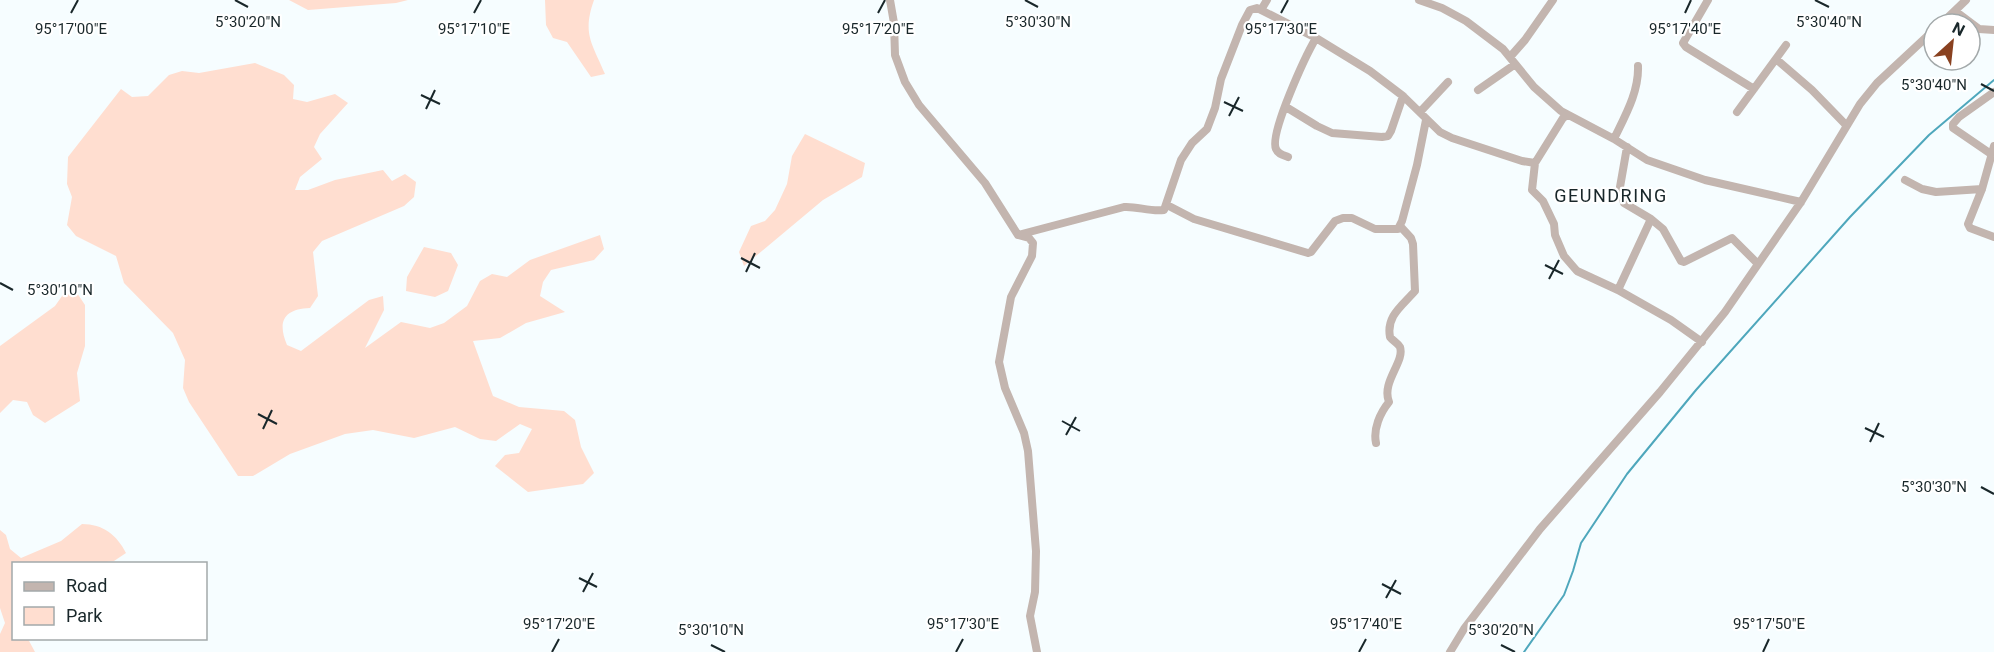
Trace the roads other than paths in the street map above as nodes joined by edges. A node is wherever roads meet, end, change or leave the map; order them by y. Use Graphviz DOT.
graph roads {
  1 [pos="890,0"];
  2 [pos="1267,0"];
  3 [pos="1419,0"];
  4 [pos="1553,0"];
  5 [pos="1708,0"];
  6 [pos="1966,0"];
  7 [pos="1261,10"];
  8 [pos="1955,11"];
  9 [pos="1994,30"];
  10 [pos="1316,38"];
  11 [pos="1922,41"];
  12 [pos="1786,45"];
  13 [pos="1776,59"];
  14 [pos="1512,61"];
  15 [pos="1638,66"];
  16 [pos="1448,82"];
  17 [pos="1754,89"];
  18 [pos="1478,90"];
  19 [pos="1994,92"];
  20 [pos="1403,96"];
  21 [pos="1286,107"];
  22 [pos="1737,112"];
  23 [pos="1567,115"];
  24 [pos="1423,116"];
  25 [pos="1846,125"];
  26 [pos="1614,139"];
  27 [pos="1628,147"];
  28 [pos="1993,147"];
  29 [pos="1288,157"];
  30 [pos="1535,163"];
  31 [pos="1905,180"];
  32 [pos="1982,189"];
  33 [pos="1800,202"];
  34 [pos="1167,205"];
  35 [pos="1651,219"];
  36 [pos="1400,226"];
  37 [pos="1018,235"];
  38 [pos="1994,237"];
  39 [pos="1758,264"];
  40 [pos="1618,290"];
  41 [pos="1702,342"];
  42 [pos="1376,443"];
  43 [pos="1036,652"];
  44 [pos="1450,652"];
  1 -- 37 [label="street"];
  2 -- 7 [label="street"];
  3 -- 14 [label="street"];
  4 -- 14 [label="street"];
  5 -- 17 [label="street"];
  6 -- 8 [label="street"];
  7 -- 10 [label="street"];
  7 -- 34 [label="street"];
  8 -- 9 [label="street"];
  10 -- 20 [label="street"];
  10 -- 21 [label="street"];
  11 -- 25 [label="street"];
  12 -- 13 [label="street"];
  13 -- 17 [label="street"];
  13 -- 25 [label="street"];
  14 -- 18 [label="street"];
  14 -- 23 [label="street"];
  15 -- 26 [label="street"];
  16 -- 24 [label="street"];
  17 -- 22 [label="street"];
  19 -- 28 [label="street"];
  20 -- 21 [label="street"];
  20 -- 24 [label="street"];
  21 -- 29 [label="street"];
  23 -- 26 [label="street"];
  23 -- 30 [label="street"];
  24 -- 30 [label="street"];
  24 -- 36 [label="street"];
  25 -- 33 [label="street"];
  26 -- 27 [label="street"];
  27 -- 33 [label="street"];
  27 -- 35 [label="street"];
  28 -- 32 [label="street"];
  30 -- 40 [label="street"];
  31 -- 32 [label="street"];
  32 -- 38 [label="street"];
  33 -- 39 [label="street"];
  34 -- 36 [label="street"];
  34 -- 37 [label="street"];
  35 -- 39 [label="street"];
  35 -- 40 [label="street"];
  36 -- 42 [label="street"];
  37 -- 43 [label="street"];
  39 -- 41 [label="street"];
  40 -- 41 [label="street"];
  41 -- 44 [label="street"];
}
